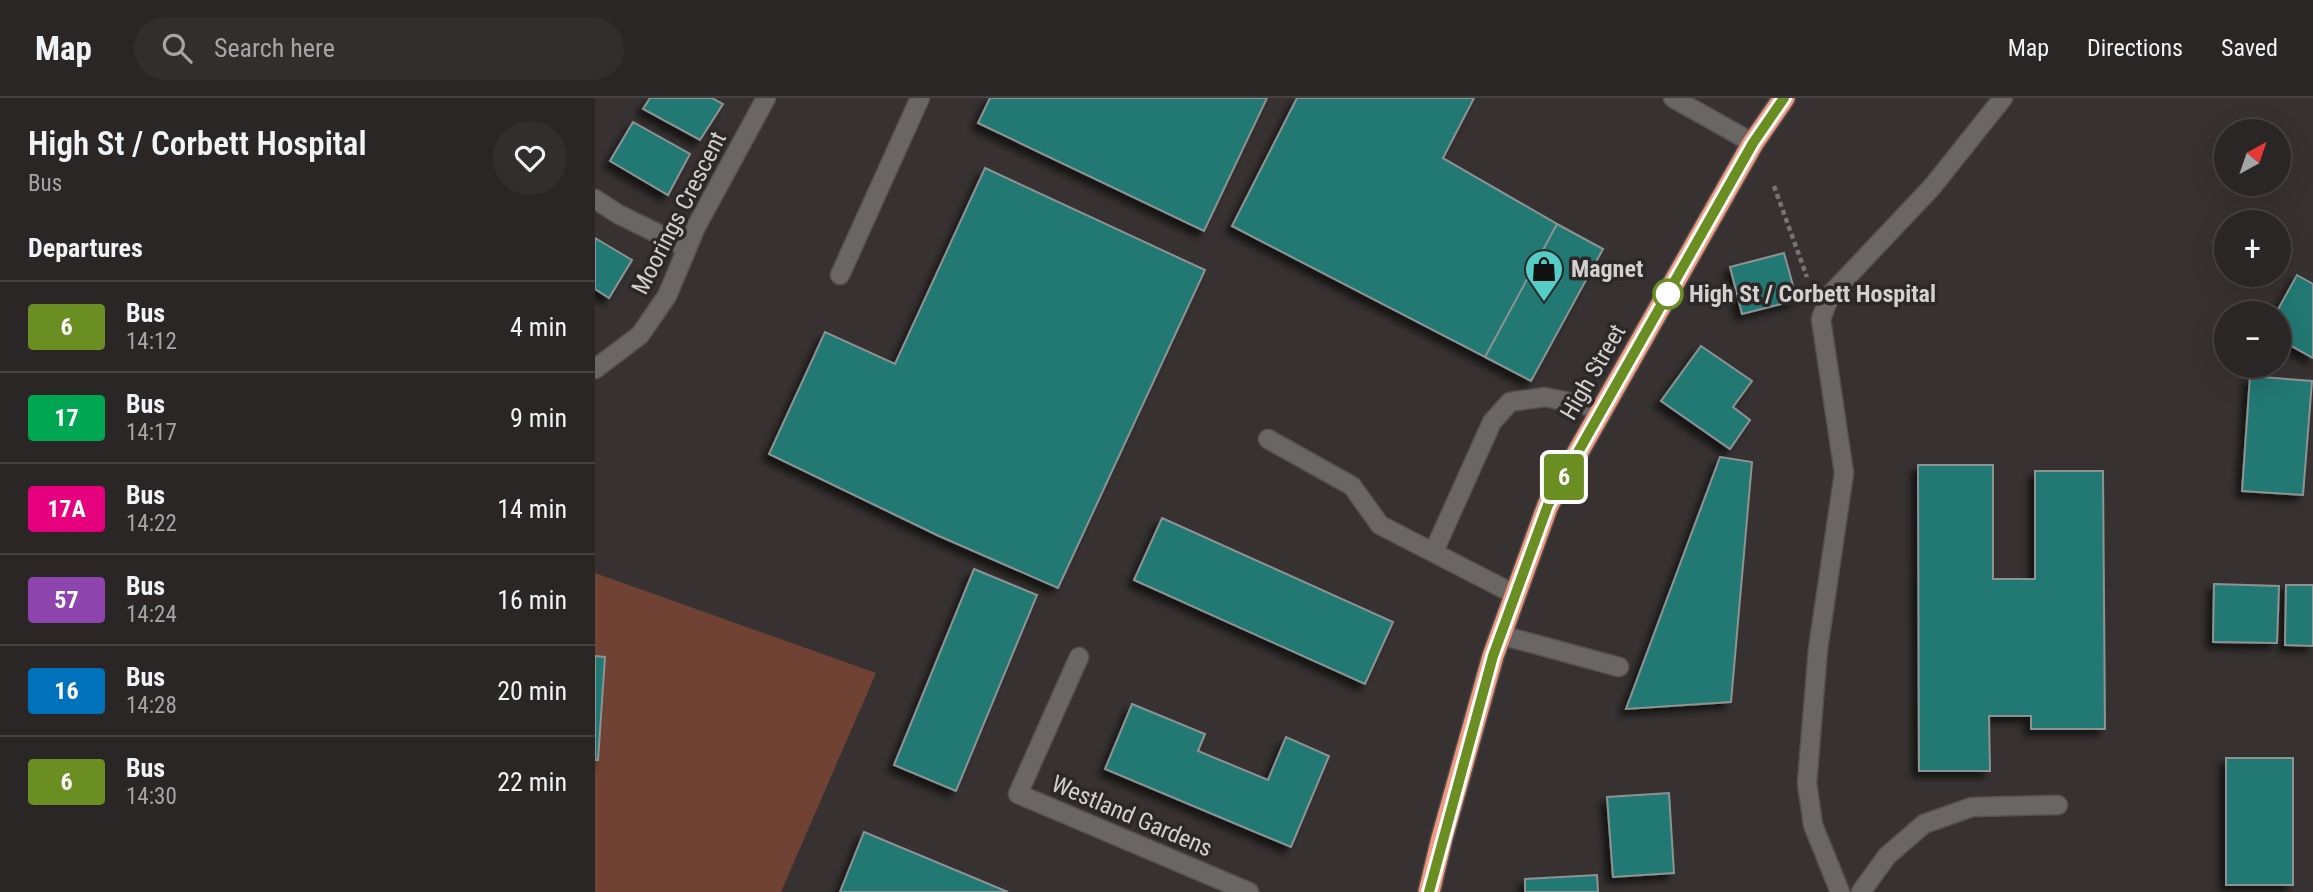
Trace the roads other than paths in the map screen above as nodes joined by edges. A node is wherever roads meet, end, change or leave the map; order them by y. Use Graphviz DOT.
graph roads {
  1 [pos="766,98"];
  2 [pos="920,98"];
  3 [pos="1673,98"];
  4 [pos="1784,98"];
  5 [pos="2003,98"];
  6 [pos="1753,143"];
  7 [pos="595,199"];
  8 [pos="687,248"];
  9 [pos="840,275"];
  10 [pos="595,369"];
  11 [pos="1603,409"];
  12 [pos="1268,439"];
  13 [pos="1434,551"];
  14 [pos="1516,594"];
  15 [pos="1501,635"];
  16 [pos="1079,657"];
  17 [pos="1619,667"];
  18 [pos="2058,805"];
  19 [pos="1249,892"];
  20 [pos="1429,892"];
  21 [pos="1840,892"];
  22 [pos="1861,892"];
  1 -- 8 [label="street, Moorings Crescent"];
  2 -- 9 [label="street"];
  3 -- 6 [label="street"];
  4 -- 6 [label="highway, High Street"];
  5 -- 21 [label="street"];
  6 -- 11 [label="highway, High Street"];
  7 -- 8 [label="street"];
  8 -- 10 [label="street, Moorings Crescent"];
  11 -- 13 [label="street"];
  11 -- 14 [label="highway, High Street"];
  12 -- 13 [label="street"];
  13 -- 14 [label="street"];
  14 -- 15 [label="highway, High Street"];
  15 -- 17 [label="street"];
  15 -- 20 [label="highway, High Street"];
  16 -- 19 [label="street, Westland Gardens"];
  18 -- 22 [label="street"];
}
